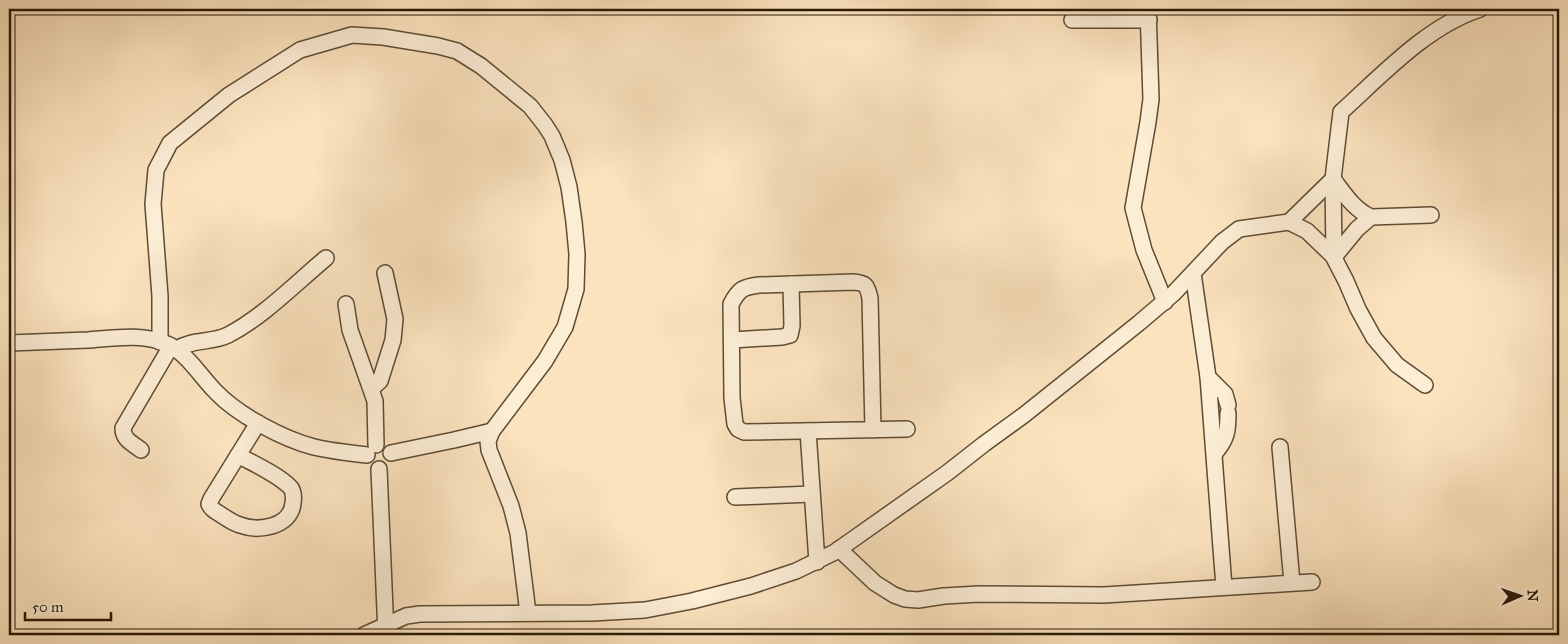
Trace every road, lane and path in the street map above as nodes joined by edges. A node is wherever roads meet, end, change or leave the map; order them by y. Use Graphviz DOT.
graph roads {
  1 [pos="1480,9"];
  2 [pos="1149,14"];
  3 [pos="1446,16"];
  4 [pos="1072,20"];
  5 [pos="1333,179"];
  6 [pos="1431,215"];
  7 [pos="1371,217"];
  8 [pos="1288,222"];
  9 [pos="1334,257"];
  10 [pos="326,258"];
  11 [pos="385,272"];
  12 [pos="1193,273"];
  13 [pos="791,284"];
  14 [pos="1164,302"];
  15 [pos="346,304"];
  16 [pos="732,340"];
  17 [pos="9,344"];
  18 [pos="169,346"];
  19 [pos="1208,377"];
  20 [pos="1425,385"];
  21 [pos="372,388"];
  22 [pos="258,423"];
  23 [pos="907,429"];
  24 [pos="873,430"];
  25 [pos="492,431"];
  26 [pos="808,431"];
  27 [pos="1280,447"];
  28 [pos="141,450"];
  29 [pos="371,450"];
  30 [pos="391,453"];
  31 [pos="1215,453"];
  32 [pos="238,455"];
  33 [pos="379,469"];
  34 [pos="812,494"];
  35 [pos="735,497"];
  36 [pos="839,549"];
  37 [pos="817,562"];
  38 [pos="1312,582"];
  39 [pos="1292,583"];
  40 [pos="1224,587"];
  41 [pos="528,613"];
  42 [pos="386,631"];
  43 [pos="364,635"];
  1 -- 3 [label="lane"];
  2 -- 4 [label="lane"];
  2 -- 14 [label="lane"];
  3 -- 5 [label="lane"];
  5 -- 7 [label="lane"];
  5 -- 8 [label="lane"];
  5 -- 9 [label="lane"];
  6 -- 7 [label="lane"];
  7 -- 9 [label="lane"];
  8 -- 9 [label="lane"];
  8 -- 12 [label="lane"];
  9 -- 20 [label="lane"];
  10 -- 18 [label="lane"];
  11 -- 21 [label="lane"];
  12 -- 14 [label="lane"];
  12 -- 19 [label="lane"];
  13 -- 16 [label="lane"];
  13 -- 16 [label="lane"];
  13 -- 24 [label="lane"];
  14 -- 36 [label="lane"];
  15 -- 21 [label="lane"];
  16 -- 26 [label="lane"];
  17 -- 18 [label="lane"];
  18 -- 22 [label="lane"];
  18 -- 25 [label="lane"];
  18 -- 28 [label="lane"];
  19 -- 31 [label="lane"];
  19 -- 31 [label="lane"];
  21 -- 29 [label="lane"];
  22 -- 29 [label="lane"];
  22 -- 32 [label="lane"];
  23 -- 24 [label="lane"];
  24 -- 26 [label="lane"];
  25 -- 30 [label="lane"];
  25 -- 41 [label="lane"];
  26 -- 34 [label="lane"];
  27 -- 39 [label="lane"];
  29 -- 30 [label="lane"];
  29 -- 33 [label="lane"];
  30 -- 33 [label="lane"];
  31 -- 40 [label="lane"];
  32 -- 32 [label="lane"];
  33 -- 42 [label="lane"];
  34 -- 35 [label="lane"];
  34 -- 37 [label="lane"];
  36 -- 37 [label="lane"];
  36 -- 40 [label="lane"];
  37 -- 41 [label="lane"];
  38 -- 39 [label="lane"];
  39 -- 40 [label="lane"];
  41 -- 42 [label="lane"];
  42 -- 43 [label="lane"];
}
